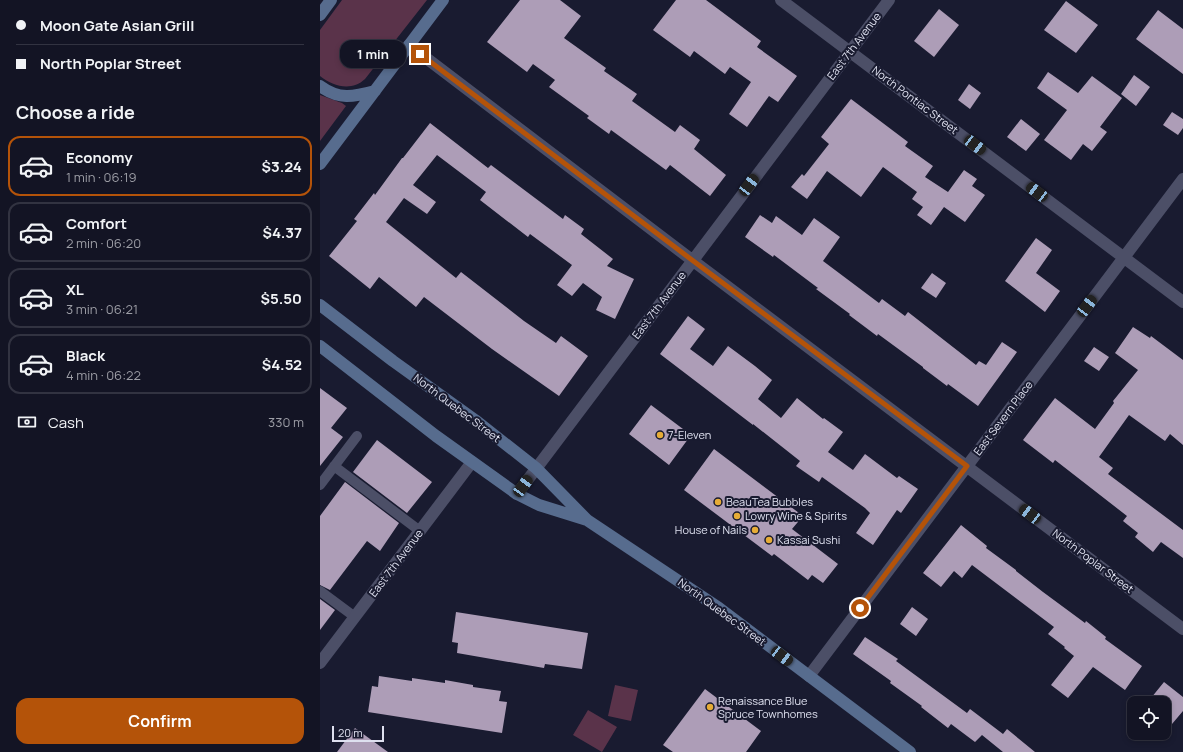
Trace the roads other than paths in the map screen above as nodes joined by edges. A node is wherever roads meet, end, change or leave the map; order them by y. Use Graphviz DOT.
graph roads {
  1 [pos="330,0"];
  2 [pos="443,0"];
  3 [pos="781,0"];
  4 [pos="889,0"];
  5 [pos="320,15"];
  6 [pos="409,45"];
  7 [pos="850,51"];
  8 [pos="320,86"];
  9 [pos="375,91"];
  10 [pos="320,164"];
  11 [pos="1183,179"];
  12 [pos="1124,257"];
  13 [pos="692,260"];
  14 [pos="1183,302"];
  15 [pos="320,304"];
  16 [pos="320,346"];
  17 [pos="357,436"];
  18 [pos="472,462"];
  19 [pos="334,466"];
  20 [pos="967,466"];
  21 [pos="536,468"];
  22 [pos="320,485"];
  23 [pos="517,494"];
  24 [pos="587,520"];
  25 [pos="420,531"];
  26 [pos="320,591"];
  27 [pos="355,617"];
  28 [pos="1183,629"];
  29 [pos="320,663"];
  30 [pos="809,676"];
  31 [pos="910,752"];
  1 -- 5 [label="main road"];
  2 -- 6 [label="main road"];
  3 -- 7 [label="street, North Pontiac Street"];
  4 -- 7 [label="street, East 7th Avenue"];
  6 -- 9 [label="main road"];
  6 -- 13 [label="street, North Poplar Street"];
  7 -- 12 [label="street, North Pontiac Street"];
  7 -- 13 [label="street, East 7th Avenue"];
  8 -- 9 [label="main road"];
  9 -- 10 [label="main road"];
  11 -- 12 [label="street, East Severn Place"];
  12 -- 14 [label="street, North Pontiac Street"];
  12 -- 20 [label="street, East Severn Place"];
  13 -- 20 [label="street, North Poplar Street"];
  13 -- 21 [label="street, East 7th Avenue"];
  15 -- 21 [label="main road, North Quebec Street"];
  16 -- 18 [label="main road, North Quebec Street"];
  17 -- 19 [label="lane"];
  18 -- 23 [label="main road, North Quebec Street"];
  18 -- 25 [label="street, East 7th Avenue"];
  19 -- 22 [label="lane"];
  19 -- 25 [label="lane"];
  20 -- 28 [label="street, North Poplar Street"];
  20 -- 30 [label="street, East Severn Place"];
  21 -- 23 [label="street, East 7th Avenue"];
  21 -- 24 [label="main road, North Quebec Street"];
  23 -- 24 [label="main road, North Quebec Street"];
  24 -- 30 [label="main road, North Quebec Street"];
  25 -- 27 [label="street, East 7th Avenue"];
  26 -- 27 [label="lane"];
  27 -- 29 [label="street, East 7th Avenue"];
  30 -- 31 [label="main road, North Quebec Street"];
}
